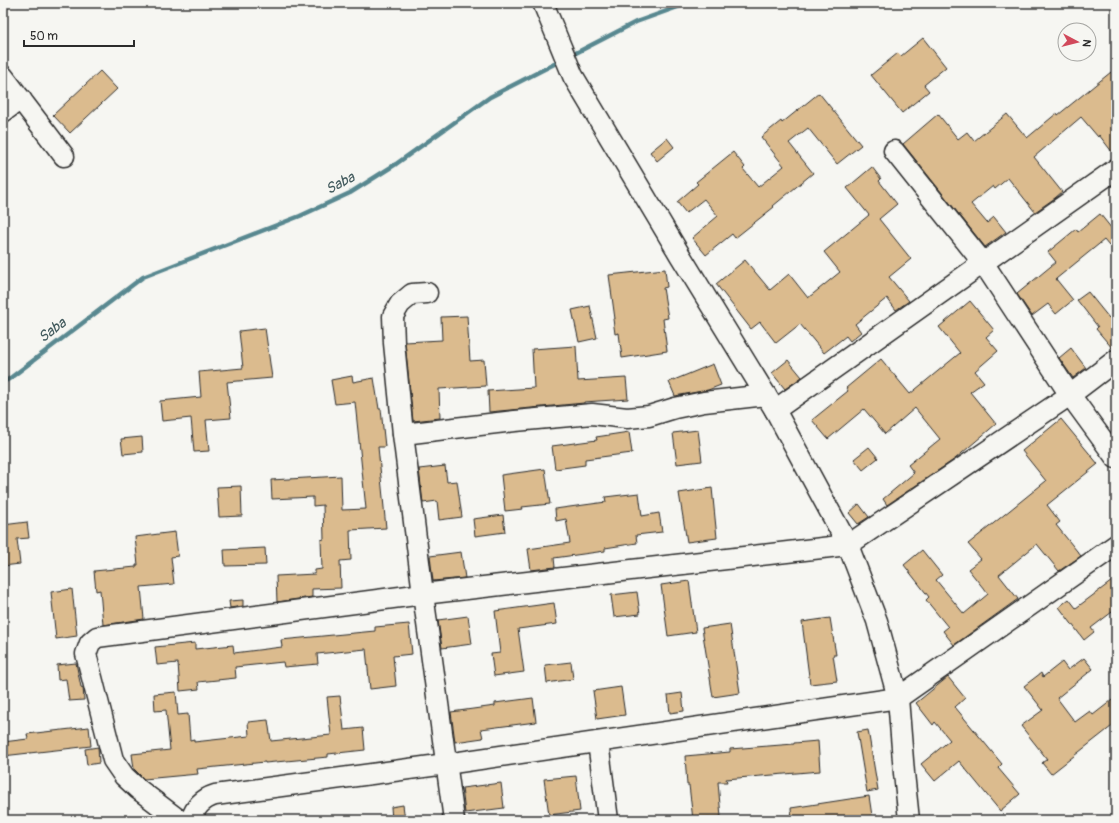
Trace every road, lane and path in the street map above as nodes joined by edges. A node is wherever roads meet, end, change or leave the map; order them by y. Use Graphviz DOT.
graph roads {
  1 [pos="543,3"];
  2 [pos="3,76"];
  3 [pos="21,99"];
  4 [pos="3,112"];
  5 [pos="894,151"];
  6 [pos="64,156"];
  7 [pos="1116,170"];
  8 [pos="984,264"];
  9 [pos="427,293"];
  10 [pos="1116,360"];
  11 [pos="1070,395"];
  12 [pos="770,402"];
  13 [pos="403,434"];
  14 [pos="1116,458"];
  15 [pos="848,545"];
  16 [pos="1116,545"];
  17 [pos="423,594"];
  18 [pos="898,698"];
  19 [pos="598,742"];
  20 [pos="446,764"];
  21 [pos="179,820"];
  22 [pos="191,820"];
  23 [pos="454,820"];
  24 [pos="608,820"];
  25 [pos="909,820"];
  1 -- 12 [label="street"];
  2 -- 3 [label="street"];
  3 -- 4 [label="street"];
  3 -- 6 [label="street"];
  5 -- 8 [label="street"];
  7 -- 8 [label="street"];
  8 -- 11 [label="street"];
  8 -- 12 [label="street"];
  9 -- 13 [label="street"];
  10 -- 11 [label="street"];
  11 -- 14 [label="street"];
  11 -- 15 [label="street"];
  12 -- 13 [label="street"];
  12 -- 15 [label="street"];
  13 -- 17 [label="street"];
  15 -- 17 [label="street"];
  15 -- 18 [label="street"];
  16 -- 18 [label="street"];
  17 -- 20 [label="street"];
  17 -- 21 [label="street"];
  18 -- 19 [label="street"];
  18 -- 25 [label="street"];
  19 -- 20 [label="street"];
  19 -- 24 [label="street"];
  20 -- 22 [label="street"];
  20 -- 23 [label="street"];
}
